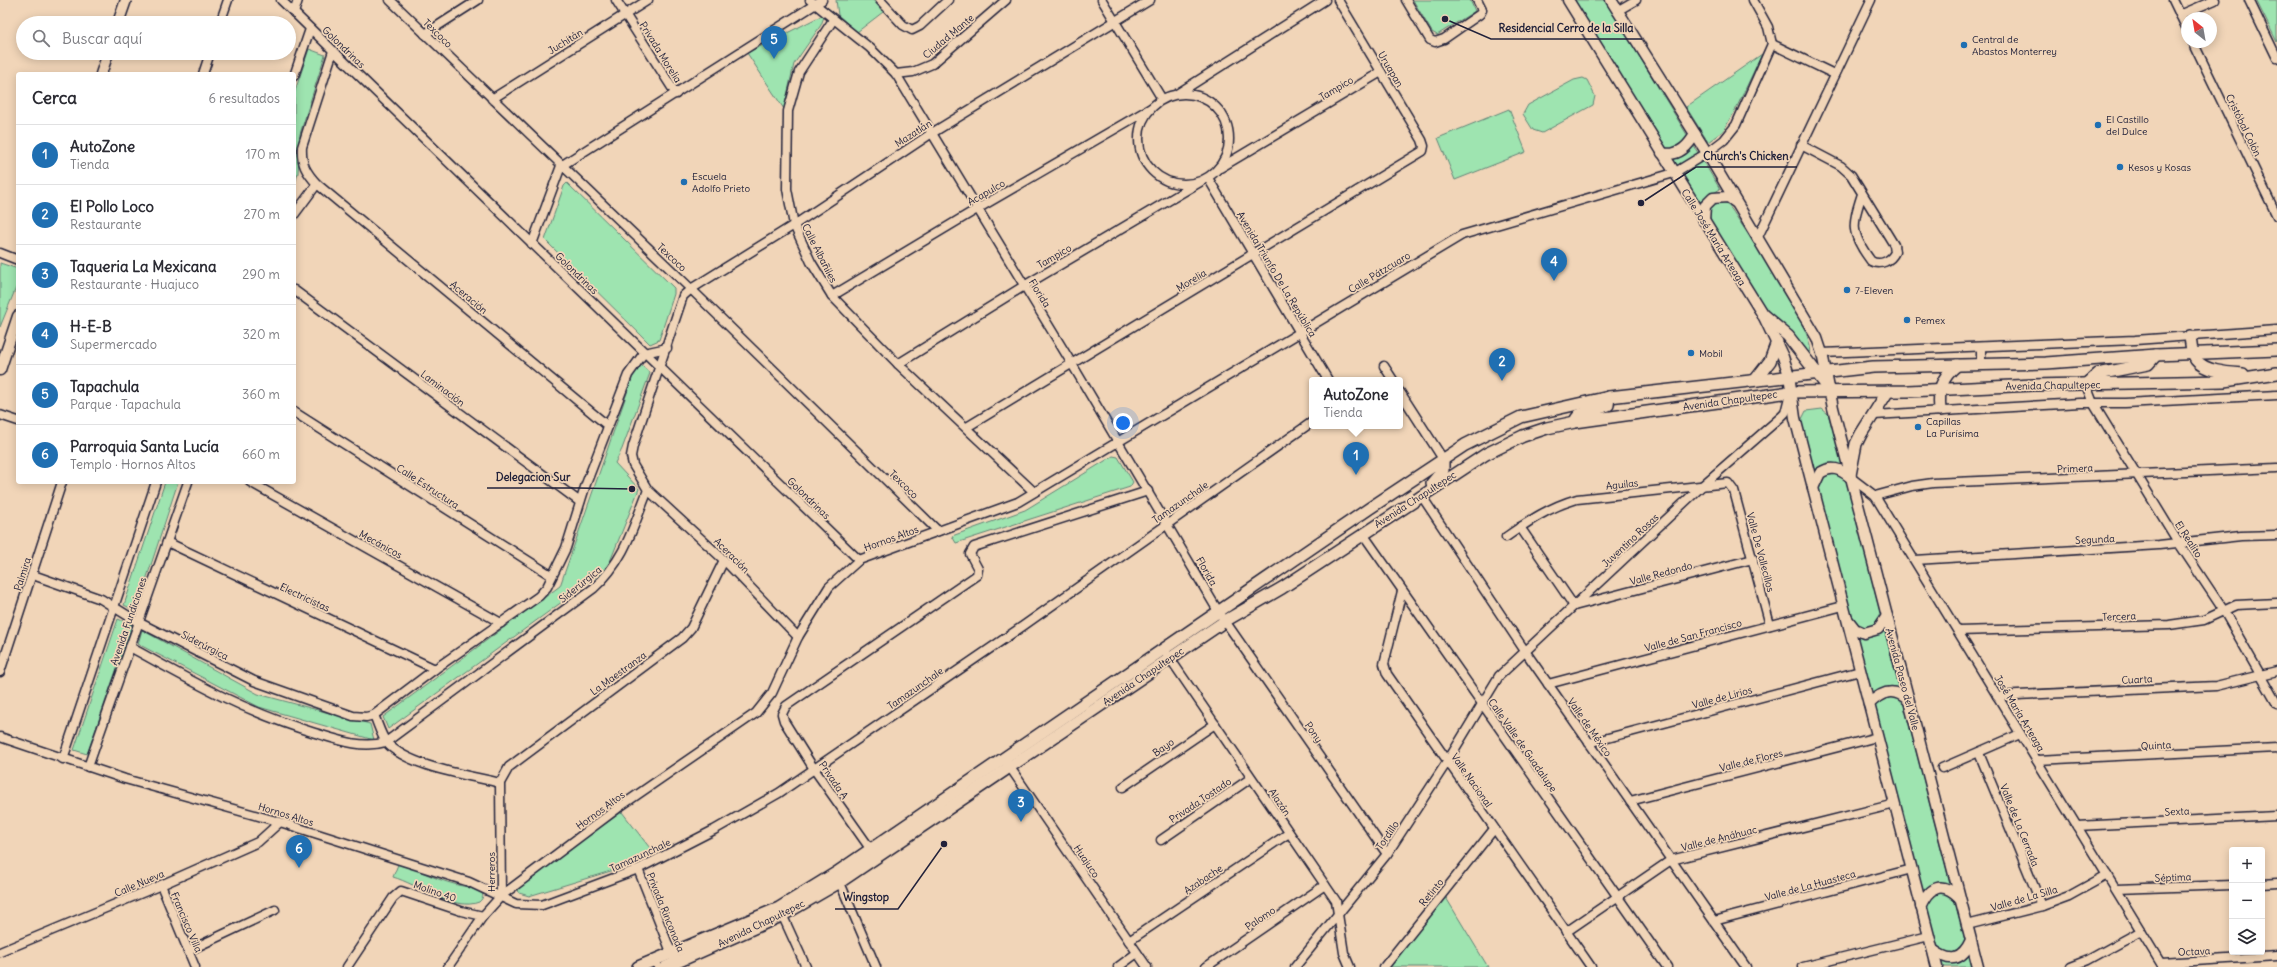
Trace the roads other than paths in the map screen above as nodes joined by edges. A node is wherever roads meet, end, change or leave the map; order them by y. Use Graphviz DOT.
graph roads {
  1 [pos="126,0"];
  2 [pos="228,0"];
  3 [pos="281,0"];
  4 [pos="298,0"];
  5 [pos="390,0"];
  6 [pos="478,0"];
  7 [pos="616,0"];
  8 [pos="648,0"];
  9 [pos="880,0"];
  10 [pos="948,0"];
  11 [pos="1006,0"];
  12 [pos="1102,0"];
  13 [pos="1150,0"];
  14 [pos="1325,0"];
  15 [pos="1338,0"];
  16 [pos="1406,0"];
  17 [pos="1477,0"];
  18 [pos="1568,0"];
  19 [pos="1610,0"];
  20 [pos="1636,0"];
  21 [pos="1753,0"];
  22 [pos="1871,0"];
  23 [pos="2173,0"];
  24 [pos="2215,0"];
  25 [pos="2249,0"];
  26 [pos="816,2"];
  27 [pos="1617,11"];
  28 [pos="294,13"];
  29 [pos="626,14"];
  30 [pos="2180,15"];
  31 [pos="120,16"];
  32 [pos="222,16"];
  33 [pos="833,20"];
  34 [pos="1115,21"];
  35 [pos="310,29"];
  36 [pos="425,34"];
  37 [pos="1772,44"];
  38 [pos="2196,48"];
  39 [pos="333,51"];
  40 [pos="2277,58"];
  41 [pos="106,60"];
  42 [pos="208,60"];
  43 [pos="102,72"];
  44 [pos="204,72"];
  45 [pos="295,72"];
  46 [pos="1382,72"];
  47 [pos="896,74"];
  48 [pos="1834,74"];
  49 [pos="676,94"];
  50 [pos="1177,94"];
  51 [pos="492,99"];
  52 [pos="1162,99"];
  53 [pos="1151,108"];
  54 [pos="932,133"];
  55 [pos="1694,134"];
  56 [pos="1801,146"];
  57 [pos="1424,148"];
  58 [pos="1662,153"];
  59 [pos="1707,153"];
  60 [pos="561,166"];
  61 [pos="1218,169"];
  62 [pos="1674,173"];
  63 [pos="1208,178"];
  64 [pos="1200,182"];
  65 [pos="317,184"];
  66 [pos="1862,194"];
  67 [pos="1735,202"];
  68 [pos="977,209"];
  69 [pos="296,212"];
  70 [pos="2277,216"];
  71 [pos="1704,220"];
  72 [pos="794,225"];
  73 [pos="1757,239"];
  74 [pos="532,244"];
  75 [pos="0,253"];
  76 [pos="1253,254"];
  77 [pos="16,259"];
  78 [pos="1024,286"];
  79 [pos="691,289"];
  80 [pos="296,291"];
  81 [pos="832,296"];
  82 [pos="1763,315"];
  83 [pos="16,322"];
  84 [pos="2277,330"];
  85 [pos="1299,331"];
  86 [pos="2190,336"];
  87 [pos="1777,342"];
  88 [pos="1981,347"];
  89 [pos="667,348"];
  90 [pos="2277,350"];
  91 [pos="644,353"];
  92 [pos="1822,353"];
  93 [pos="2192,353"];
  94 [pos="2156,355"];
  95 [pos="898,364"];
  96 [pos="1072,364"];
  97 [pos="1957,365"];
  98 [pos="1981,365"];
  99 [pos="1384,366"];
  100 [pos="660,368"];
  101 [pos="0,370"];
  102 [pos="1821,372"];
  103 [pos="2277,373"];
  104 [pos="1789,375"];
  105 [pos="2260,376"];
  106 [pos="1326,377"];
  107 [pos="1391,377"];
  108 [pos="1756,379"];
  109 [pos="2086,385"];
  110 [pos="1830,390"];
  111 [pos="1939,390"];
  112 [pos="1888,391"];
  113 [pos="1790,392"];
  114 [pos="2277,395"];
  115 [pos="1403,397"];
  116 [pos="1609,397"];
  117 [pos="2093,403"];
  118 [pos="1940,410"];
  119 [pos="296,413"];
  120 [pos="0,415"];
  121 [pos="1874,415"];
  122 [pos="16,420"];
  123 [pos="1575,422"];
  124 [pos="1309,424"];
  125 [pos="608,426"];
  126 [pos="967,428"];
  127 [pos="1119,442"];
  128 [pos="1454,452"];
  129 [pos="1443,460"];
  130 [pos="1467,465"];
  131 [pos="2277,468"];
  132 [pos="1850,476"];
  133 [pos="2137,476"];
  134 [pos="61,484"];
  135 [pos="155,484"];
  136 [pos="187,484"];
  137 [pos="254,484"];
  138 [pos="1703,485"];
  139 [pos="1731,485"];
  140 [pos="1813,488"];
  141 [pos="648,490"];
  142 [pos="1148,491"];
  143 [pos="1034,492"];
  144 [pos="1420,495"];
  145 [pos="1875,496"];
  146 [pos="580,502"];
  147 [pos="1167,523"];
  148 [pos="1520,527"];
  149 [pos="938,532"];
  150 [pos="1363,534"];
  151 [pos="2277,535"];
  152 [pos="1506,537"];
  153 [pos="167,542"];
  154 [pos="2178,542"];
  155 [pos="1753,559"];
  156 [pos="724,560"];
  157 [pos="859,560"];
  158 [pos="1915,560"];
  159 [pos="33,575"];
  160 [pos="552,576"];
  161 [pos="1402,591"];
  162 [pos="2277,603"];
  163 [pos="1574,606"];
  164 [pos="1843,606"];
  165 [pos="114,607"];
  166 [pos="1218,610"];
  167 [pos="2224,611"];
  168 [pos="1887,616"];
  169 [pos="1846,618"];
  170 [pos="1225,621"];
  171 [pos="138,622"];
  172 [pos="501,623"];
  173 [pos="1770,625"];
  174 [pos="1958,631"];
  175 [pos="798,637"];
  176 [pos="130,647"];
  177 [pos="1163,648"];
  178 [pos="1525,651"];
  179 [pos="1170,657"];
  180 [pos="435,669"];
  181 [pos="1860,671"];
  182 [pos="2277,671"];
  183 [pos="0,672"];
  184 [pos="2260,675"];
  185 [pos="1548,684"];
  186 [pos="1997,696"];
  187 [pos="1908,700"];
  188 [pos="1481,703"];
  189 [pos="1869,704"];
  190 [pos="2277,704"];
  191 [pos="374,715"];
  192 [pos="1215,724"];
  193 [pos="2020,734"];
  194 [pos="0,737"];
  195 [pos="1877,737"];
  196 [pos="386,742"];
  197 [pos="1589,743"];
  198 [pos="2277,748"];
  199 [pos="1979,753"];
  200 [pos="63,759"];
  201 [pos="2037,760"];
  202 [pos="1007,762"];
  203 [pos="1447,762"];
  204 [pos="88,768"];
  205 [pos="1942,768"];
  206 [pos="814,769"];
  207 [pos="1252,778"];
  208 [pos="500,783"];
  209 [pos="1123,787"];
  210 [pos="1630,801"];
  211 [pos="1895,804"];
  212 [pos="2277,816"];
  213 [pos="280,822"];
  214 [pos="2077,826"];
  215 [pos="1494,829"];
  216 [pos="1289,833"];
  217 [pos="1161,840"];
  218 [pos="873,854"];
  219 [pos="1387,854"];
  220 [pos="1671,860"];
  221 [pos="638,869"];
  222 [pos="1912,869"];
  223 [pos="2107,875"];
  224 [pos="838,878"];
  225 [pos="2277,883"];
  226 [pos="2265,884"];
  227 [pos="161,885"];
  228 [pos="1325,885"];
  229 [pos="2229,885"];
  230 [pos="2116,889"];
  231 [pos="501,896"];
  232 [pos="1617,896"];
  233 [pos="1959,897"];
  234 [pos="2042,906"];
  235 [pos="1921,907"];
  236 [pos="275,910"];
  237 [pos="781,912"];
  238 [pos="1340,913"];
  239 [pos="483,916"];
  240 [pos="1714,921"];
  241 [pos="1967,925"];
  242 [pos="2141,931"];
  243 [pos="1566,932"];
  244 [pos="1929,936"];
  245 [pos="1129,941"];
  246 [pos="1971,941"];
  247 [pos="1933,950"];
  248 [pos="188,951"];
  249 [pos="0,952"];
  250 [pos="671,952"];
  251 [pos="1137,953"];
  252 [pos="2277,956"];
  253 [pos="656,963"];
  254 [pos="671,965"];
  255 [pos="2162,965"];
  256 [pos="195,967"];
  257 [pos="347,967"];
  258 [pos="448,967"];
  259 [pos="638,967"];
  260 [pos="806,967"];
  261 [pos="876,967"];
  262 [pos="1118,967"];
  263 [pos="1147,967"];
  264 [pos="1206,967"];
  265 [pos="1295,967"];
  266 [pos="1350,967"];
  267 [pos="1384,967"];
  268 [pos="1591,967"];
  269 [pos="1667,967"];
  270 [pos="1746,967"];
  271 [pos="1803,967"];
  272 [pos="1937,967"];
  273 [pos="1978,967"];
  274 [pos="2070,967"];
  1 -- 31 [label="street"];
  2 -- 32 [label="street"];
  3 -- 28 [label="street, Golondrinas"];
  4 -- 28 [label="street"];
  5 -- 36 [label="street, Texcoco"];
  6 -- 36 [label="street"];
  7 -- 29 [label="street, Privada Morelia"];
  8 -- 29 [label="street, Juchitán"];
  9 -- 10 [label="street"];
  11 -- 47 [label="street, Ciudad Mante"];
  12 -- 34 [label="street"];
  13 -- 34 [label="street, Mazatlán"];
  14 -- 50 [label="street"];
  15 -- 46 [label="street, Uruapan"];
  16 -- 17 [label="street"];
  18 -- 58 [label="street, Calle José María Arteaga"];
  19 -- 27 [label="street"];
  20 -- 27 [label="street"];
  21 -- 37 [label="street"];
  22 -- 48 [label="street"];
  23 -- 30 [label="street"];
  24 -- 30 [label="street"];
  25 -- 40 [label="street"];
  26 -- 33 [label="street, Florida"];
  26 -- 49 [label="street"];
  27 -- 55 [label="street"];
  28 -- 35 [label="street, Golondrinas"];
  29 -- 49 [label="street, Privada Morelia"];
  29 -- 51 [label="street, Juchitán"];
  33 -- 47 [label="street, Florida"];
  33 -- 72 [label="street, Calle Albañiles"];
  34 -- 52 [label="street"];
  34 -- 54 [label="street, Mazatlán"];
  35 -- 39 [label="street, Golondrinas"];
  35 -- 45 [label="street"];
  36 -- 51 [label="street, Texcoco"];
  37 -- 48 [label="street"];
  37 -- 59 [label="street, Calle Pátzcuaro"];
  38 -- 70 [label="street, Cristóbal Colón"];
  39 -- 65 [label="street"];
  39 -- 74 [label="street, Golondrinas"];
  41 -- 43 [label="street"];
  42 -- 44 [label="street"];
  46 -- 57 [label="street, Uruapan"];
  46 -- 61 [label="street, Tampico"];
  47 -- 54 [label="street, Florida"];
  48 -- 56 [label="street"];
  49 -- 60 [label="street"];
  50 -- 52 [label="street"];
  50 -- 61 [label="street"];
  51 -- 60 [label="street, Texcoco"];
  52 -- 53 [label="street"];
  53 -- 64 [label="street"];
  53 -- 68 [label="street, Acapulco"];
  54 -- 68 [label="street, Florida"];
  54 -- 72 [label="street, Mazatlán"];
  55 -- 58 [label="street"];
  55 -- 59 [label="street"];
  56 -- 66 [label="street"];
  56 -- 73 [label="street"];
  57 -- 76 [label="street, Morelia"];
  58 -- 62 [label="street, Calle José María Arteaga"];
  59 -- 62 [label="street, Calle Pátzcuaro"];
  59 -- 67 [label="street"];
  60 -- 74 [label="street"];
  60 -- 79 [label="street, Texcoco"];
  61 -- 63 [label="street"];
  62 -- 71 [label="street, Calle José María Arteaga"];
  62 -- 85 [label="street, Calle Pátzcuaro"];
  63 -- 64 [label="street"];
  63 -- 76 [label="street, Avenida Triunfo De La República"];
  64 -- 78 [label="street, Tampico"];
  65 -- 69 [label="street"];
  65 -- 125 [label="street, Aceración"];
  66 -- 66 [label="street"];
  67 -- 71 [label="street"];
  67 -- 73 [label="street"];
  68 -- 78 [label="street, Florida"];
  68 -- 81 [label="street, Acapulco"];
  71 -- 82 [label="street, Calle José María Arteaga"];
  72 -- 79 [label="street, Mazatlán"];
  72 -- 81 [label="street, Calle Albañiles"];
  73 -- 92 [label="street"];
  74 -- 91 [label="street, Golondrinas"];
  75 -- 77 [label="street"];
  76 -- 85 [label="street, Avenida Triunfo De La República"];
  76 -- 96 [label="street, Morelia"];
  78 -- 95 [label="street, Tampico"];
  78 -- 96 [label="street, Florida"];
  79 -- 89 [label="street"];
  79 -- 149 [label="street, Texcoco"];
  80 -- 146 [label="street, Laminación"];
  81 -- 95 [label="street, Calle Albañiles"];
  82 -- 87 [label="street, Calle José María Arteaga"];
  82 -- 102 [label="main road"];
  83 -- 101 [label="street"];
  84 -- 86 [label="street"];
  85 -- 106 [label="street, Avenida Triunfo De La República"];
  85 -- 127 [label="street, Calle Pátzcuaro"];
  86 -- 88 [label="street"];
  86 -- 93 [label="main road"];
  87 -- 104 [label="street, Calle José María Arteaga"];
  87 -- 108 [label="main road"];
  88 -- 92 [label="street"];
  88 -- 98 [label="street"];
  89 -- 91 [label="street"];
  89 -- 100 [label="street"];
  90 -- 93 [label="main road, Avenida Chapultepec"];
  91 -- 100 [label="street, Golondrinas"];
  91 -- 125 [label="street, Siderúrgica"];
  92 -- 102 [label="street"];
  93 -- 94 [label="main road, Avenida Chapultepec"];
  93 -- 105 [label="main road"];
  94 -- 98 [label="main road, Avenida Chapultepec"];
  94 -- 109 [label="main road"];
  95 -- 126 [label="street, Calle Albañiles"];
  96 -- 126 [label="street, Morelia"];
  96 -- 127 [label="street, Florida"];
  97 -- 98 [label="main road, Avenida Chapultepec"];
  97 -- 102 [label="main road, Avenida Chapultepec"];
  97 -- 111 [label="main road"];
  99 -- 107 [label="street"];
  100 -- 141 [label="street"];
  100 -- 157 [label="street, Golondrinas"];
  102 -- 104 [label="main road, Avenida Chapultepec"];
  102 -- 110 [label="main road"];
  103 -- 105 [label="main road, Avenida Chapultepec"];
  104 -- 108 [label="main road, Avenida Chapultepec"];
  104 -- 113 [label="street, Calle José María Arteaga"];
  105 -- 109 [label="main road, Avenida Chapultepec"];
  108 -- 116 [label="main road, Avenida Chapultepec"];
  109 -- 111 [label="main road, Avenida Chapultepec"];
  109 -- 117 [label="street, El Realito"];
  110 -- 112 [label="main road, Avenida Chapultepec"];
  110 -- 113 [label="main road, Avenida Chapultepec"];
  110 -- 132 [label="street, Avenida Paseo del Valle"];
  111 -- 112 [label="main road, Avenida Chapultepec"];
  111 -- 118 [label="main road"];
  112 -- 121 [label="main road"];
  113 -- 123 [label="main road, Avenida Chapultepec"];
  113 -- 138 [label="street, Juventino Rosas"];
  113 -- 140 [label="street"];
  114 -- 117 [label="street"];
  115 -- 129 [label="street"];
  116 -- 123 [label="main road"];
  116 -- 128 [label="main road, Avenida Chapultepec"];
  117 -- 118 [label="street"];
  117 -- 133 [label="street, El Realito"];
  118 -- 121 [label="street"];
  119 -- 160 [label="street, Calle Estructura"];
  120 -- 122 [label="street"];
  121 -- 132 [label="main road"];
  123 -- 130 [label="main road, Avenida Chapultepec"];
  124 -- 147 [label="street, Tamazunchale"];
  125 -- 146 [label="street, Siderúrgica"];
  126 -- 143 [label="street, Calle Albañiles"];
  127 -- 142 [label="street, Florida"];
  127 -- 143 [label="street, Hornos Altos"];
  128 -- 129 [label="main road, Avenida Chapultepec"];
  128 -- 130 [label="main road"];
  129 -- 144 [label="main road"];
  129 -- 166 [label="main road, Avenida Chapultepec"];
  130 -- 144 [label="main road, Avenida Chapultepec"];
  131 -- 133 [label="street, Primera"];
  132 -- 140 [label="street"];
  132 -- 145 [label="street, José María Arteaga"];
  132 -- 168 [label="street, Avenida Paseo del Valle"];
  133 -- 145 [label="street, Primera"];
  133 -- 154 [label="street, El Realito"];
  134 -- 159 [label="street, Palmira"];
  135 -- 165 [label="street, Avenida Fundiciones"];
  136 -- 153 [label="street, Avenida Fundiciones"];
  137 -- 172 [label="street, Mecánicos"];
  138 -- 139 [label="street, Aguilas"];
  138 -- 148 [label="street, Aguilas"];
  138 -- 163 [label="street, Juventino Rosas"];
  139 -- 155 [label="street, Valle De Vallecillos"];
  140 -- 164 [label="street"];
  141 -- 156 [label="street, Aceración"];
  141 -- 196 [label="street, Siderúrgica"];
  142 -- 147 [label="street, Florida"];
  142 -- 206 [label="street, Privada A"];
  143 -- 149 [label="street, Hornos Altos"];
  144 -- 150 [label="main road, Avenida Chapultepec"];
  144 -- 178 [label="street, Valle de México"];
  145 -- 158 [label="street, José María Arteaga"];
  146 -- 160 [label="street, Siderúrgica"];
  147 -- 166 [label="street, Florida"];
  147 -- 206 [label="street, Tamazunchale"];
  148 -- 152 [label="street, Aguilas"];
  148 -- 163 [label="street"];
  149 -- 157 [label="street, Hornos Altos"];
  150 -- 161 [label="street, Calle Valle de Guadalupe"];
  150 -- 170 [label="main road, Avenida Chapultepec"];
  151 -- 154 [label="street, Segunda"];
  153 -- 171 [label="street, Avenida Fundiciones"];
  153 -- 180 [label="street, Electricistas"];
  154 -- 158 [label="street, Segunda"];
  154 -- 167 [label="street, El Realito"];
  155 -- 163 [label="street, Valle Redondo"];
  155 -- 173 [label="street, Valle De Vallecillos"];
  156 -- 175 [label="street, Aceración"];
  156 -- 208 [label="street, La Maestranza"];
  157 -- 175 [label="street, Hornos Altos"];
  158 -- 174 [label="street, José María Arteaga"];
  159 -- 165 [label="street, Siderúrgica"];
  159 -- 183 [label="street, Palmira"];
  160 -- 172 [label="street, Siderúrgica"];
  161 -- 188 [label="street, Calle Valle de Guadalupe"];
  161 -- 203 [label="street, Valle Nacional"];
  162 -- 167 [label="street, Tercera"];
  163 -- 178 [label="street, Juventino Rosas"];
  164 -- 169 [label="street"];
  164 -- 173 [label="street, Valle de San Francisco"];
  165 -- 171 [label="street, Siderúrgica"];
  165 -- 200 [label="street, Avenida Fundiciones"];
  166 -- 170 [label="street, Florida"];
  166 -- 177 [label="main road, Avenida Chapultepec"];
  167 -- 174 [label="street, Tercera"];
  167 -- 184 [label="street, El Realito"];
  168 -- 169 [label="street"];
  168 -- 187 [label="street, Avenida Paseo del Valle"];
  169 -- 181 [label="street"];
  170 -- 179 [label="main road, Avenida Chapultepec"];
  170 -- 219 [label="street, Pony"];
  171 -- 176 [label="street, Avenida Fundiciones"];
  171 -- 191 [label="street, Siderúrgica"];
  172 -- 180 [label="street, Siderúrgica"];
  173 -- 185 [label="street, Valle de San Francisco"];
  174 -- 186 [label="street, José María Arteaga"];
  175 -- 231 [label="street, Hornos Altos"];
  176 -- 196 [label="street, Siderúrgica"];
  176 -- 204 [label="street, Avenida Fundiciones"];
  177 -- 179 [label="street, Alazán"];
  177 -- 202 [label="main road, Avenida Chapultepec"];
  178 -- 185 [label="street, Valle de México"];
  178 -- 188 [label="street, Juventino Rosas"];
  179 -- 192 [label="street, Alazán"];
  179 -- 202 [label="main road, Avenida Chapultepec"];
  180 -- 191 [label="street, Siderúrgica"];
  181 -- 189 [label="street"];
  181 -- 197 [label="street, Valle de Lirios"];
  182 -- 184 [label="street, Cuarta"];
  184 -- 186 [label="street, Cuarta"];
  184 -- 190 [label="street, El Realito"];
  185 -- 197 [label="street, Valle de México"];
  186 -- 193 [label="street, José María Arteaga"];
  187 -- 189 [label="street"];
  187 -- 233 [label="street, Avenida Paseo del Valle"];
  188 -- 203 [label="street, Tordillo"];
  188 -- 232 [label="street, Calle Valle de Guadalupe"];
  189 -- 195 [label="street"];
  191 -- 196 [label="street"];
  192 -- 207 [label="street, Alazán"];
  192 -- 209 [label="street, Bayo"];
  193 -- 199 [label="street"];
  193 -- 201 [label="street, José María Arteaga"];
  194 -- 200 [label="street, Hornos Altos"];
  195 -- 210 [label="street, Valle de Flores"];
  195 -- 211 [label="street"];
  196 -- 208 [label="street"];
  197 -- 210 [label="street, Valle de México"];
  198 -- 201 [label="street, Quinta"];
  199 -- 205 [label="street"];
  199 -- 234 [label="street, Valle de La Cerrada"];
  200 -- 204 [label="street, Hornos Altos"];
  201 -- 214 [label="street, José María Arteaga"];
  202 -- 218 [label="main road, Avenida Chapultepec"];
  202 -- 245 [label="street, Huajuco"];
  203 -- 215 [label="street, Valle Nacional"];
  203 -- 219 [label="street, Tordillo"];
  204 -- 213 [label="street, Hornos Altos"];
  206 -- 218 [label="street, Privada A"];
  206 -- 221 [label="street, Tamazunchale"];
  207 -- 216 [label="street, Alazán"];
  207 -- 217 [label="street, Privada Tostado"];
  208 -- 231 [label="street, Herreros"];
  210 -- 220 [label="street, Valle de México"];
  211 -- 220 [label="street, Valle de Anáhuac"];
  211 -- 222 [label="street"];
  212 -- 214 [label="street, Sexta"];
  213 -- 227 [label="street, Calle Nueva"];
  213 -- 231 [label="street, Hornos Altos"];
  214 -- 223 [label="street, José María Arteaga"];
  215 -- 243 [label="street, Valle Nacional"];
  215 -- 267 [label="street, Retinto"];
  216 -- 228 [label="street, Alazán"];
  216 -- 245 [label="street, Azabache"];
  218 -- 224 [label="main road, Avenida Chapultepec"];
  219 -- 238 [label="street, Tordillo"];
  220 -- 232 [label="street, Valle de Anáhuac"];
  220 -- 240 [label="street, Valle de México"];
  221 -- 231 [label="street, Tamazunchale"];
  221 -- 250 [label="street, Privada Rinconada"];
  222 -- 235 [label="street"];
  222 -- 240 [label="street, Valle de La Huasteca"];
  223 -- 230 [label="street, José María Arteaga"];
  223 -- 234 [label="street, Valle de La Silla"];
  224 -- 237 [label="main road, Avenida Chapultepec"];
  224 -- 261 [label="street"];
  225 -- 226 [label="street"];
  227 -- 248 [label="street, Francisco Villa"];
  227 -- 249 [label="street, Calle Nueva"];
  228 -- 238 [label="street, Alazán"];
  228 -- 264 [label="street, Palomo"];
  229 -- 230 [label="street, Séptima"];
  230 -- 242 [label="street, José María Arteaga"];
  231 -- 239 [label="street, Herreros"];
  232 -- 243 [label="street, Valle de Anáhuac"];
  232 -- 269 [label="street, Calle Valle de Guadalupe"];
  233 -- 235 [label="street"];
  233 -- 241 [label="street, Avenida Paseo del Valle"];
  234 -- 241 [label="street, Valle de La Silla"];
  235 -- 244 [label="street"];
  236 -- 248 [label="street"];
  237 -- 250 [label="main road"];
  237 -- 254 [label="main road, Avenida Chapultepec"];
  237 -- 260 [label="street"];
  238 -- 265 [label="street, Tordillo"];
  238 -- 266 [label="street, Alazán"];
  239 -- 257 [label="street, Molino 40"];
  239 -- 258 [label="street, Herreros"];
  240 -- 270 [label="street, Valle de México"];
  241 -- 246 [label="street, Avenida Paseo del Valle"];
  242 -- 255 [label="street, José María Arteaga"];
  242 -- 274 [label="street"];
  243 -- 268 [label="street, Valle Nacional"];
  244 -- 247 [label="street"];
  244 -- 271 [label="street"];
  245 -- 251 [label="street, Huajuco"];
  246 -- 247 [label="street"];
  246 -- 273 [label="street, Avenida Paseo del Valle"];
  247 -- 272 [label="street"];
  248 -- 256 [label="street, Francisco Villa"];
  250 -- 253 [label="main road"];
  250 -- 254 [label="street, Privada Rinconada"];
  251 -- 262 [label="street"];
  251 -- 263 [label="street, Huajuco"];
  252 -- 255 [label="street, Octava"];
  253 -- 259 [label="main road"];
}
